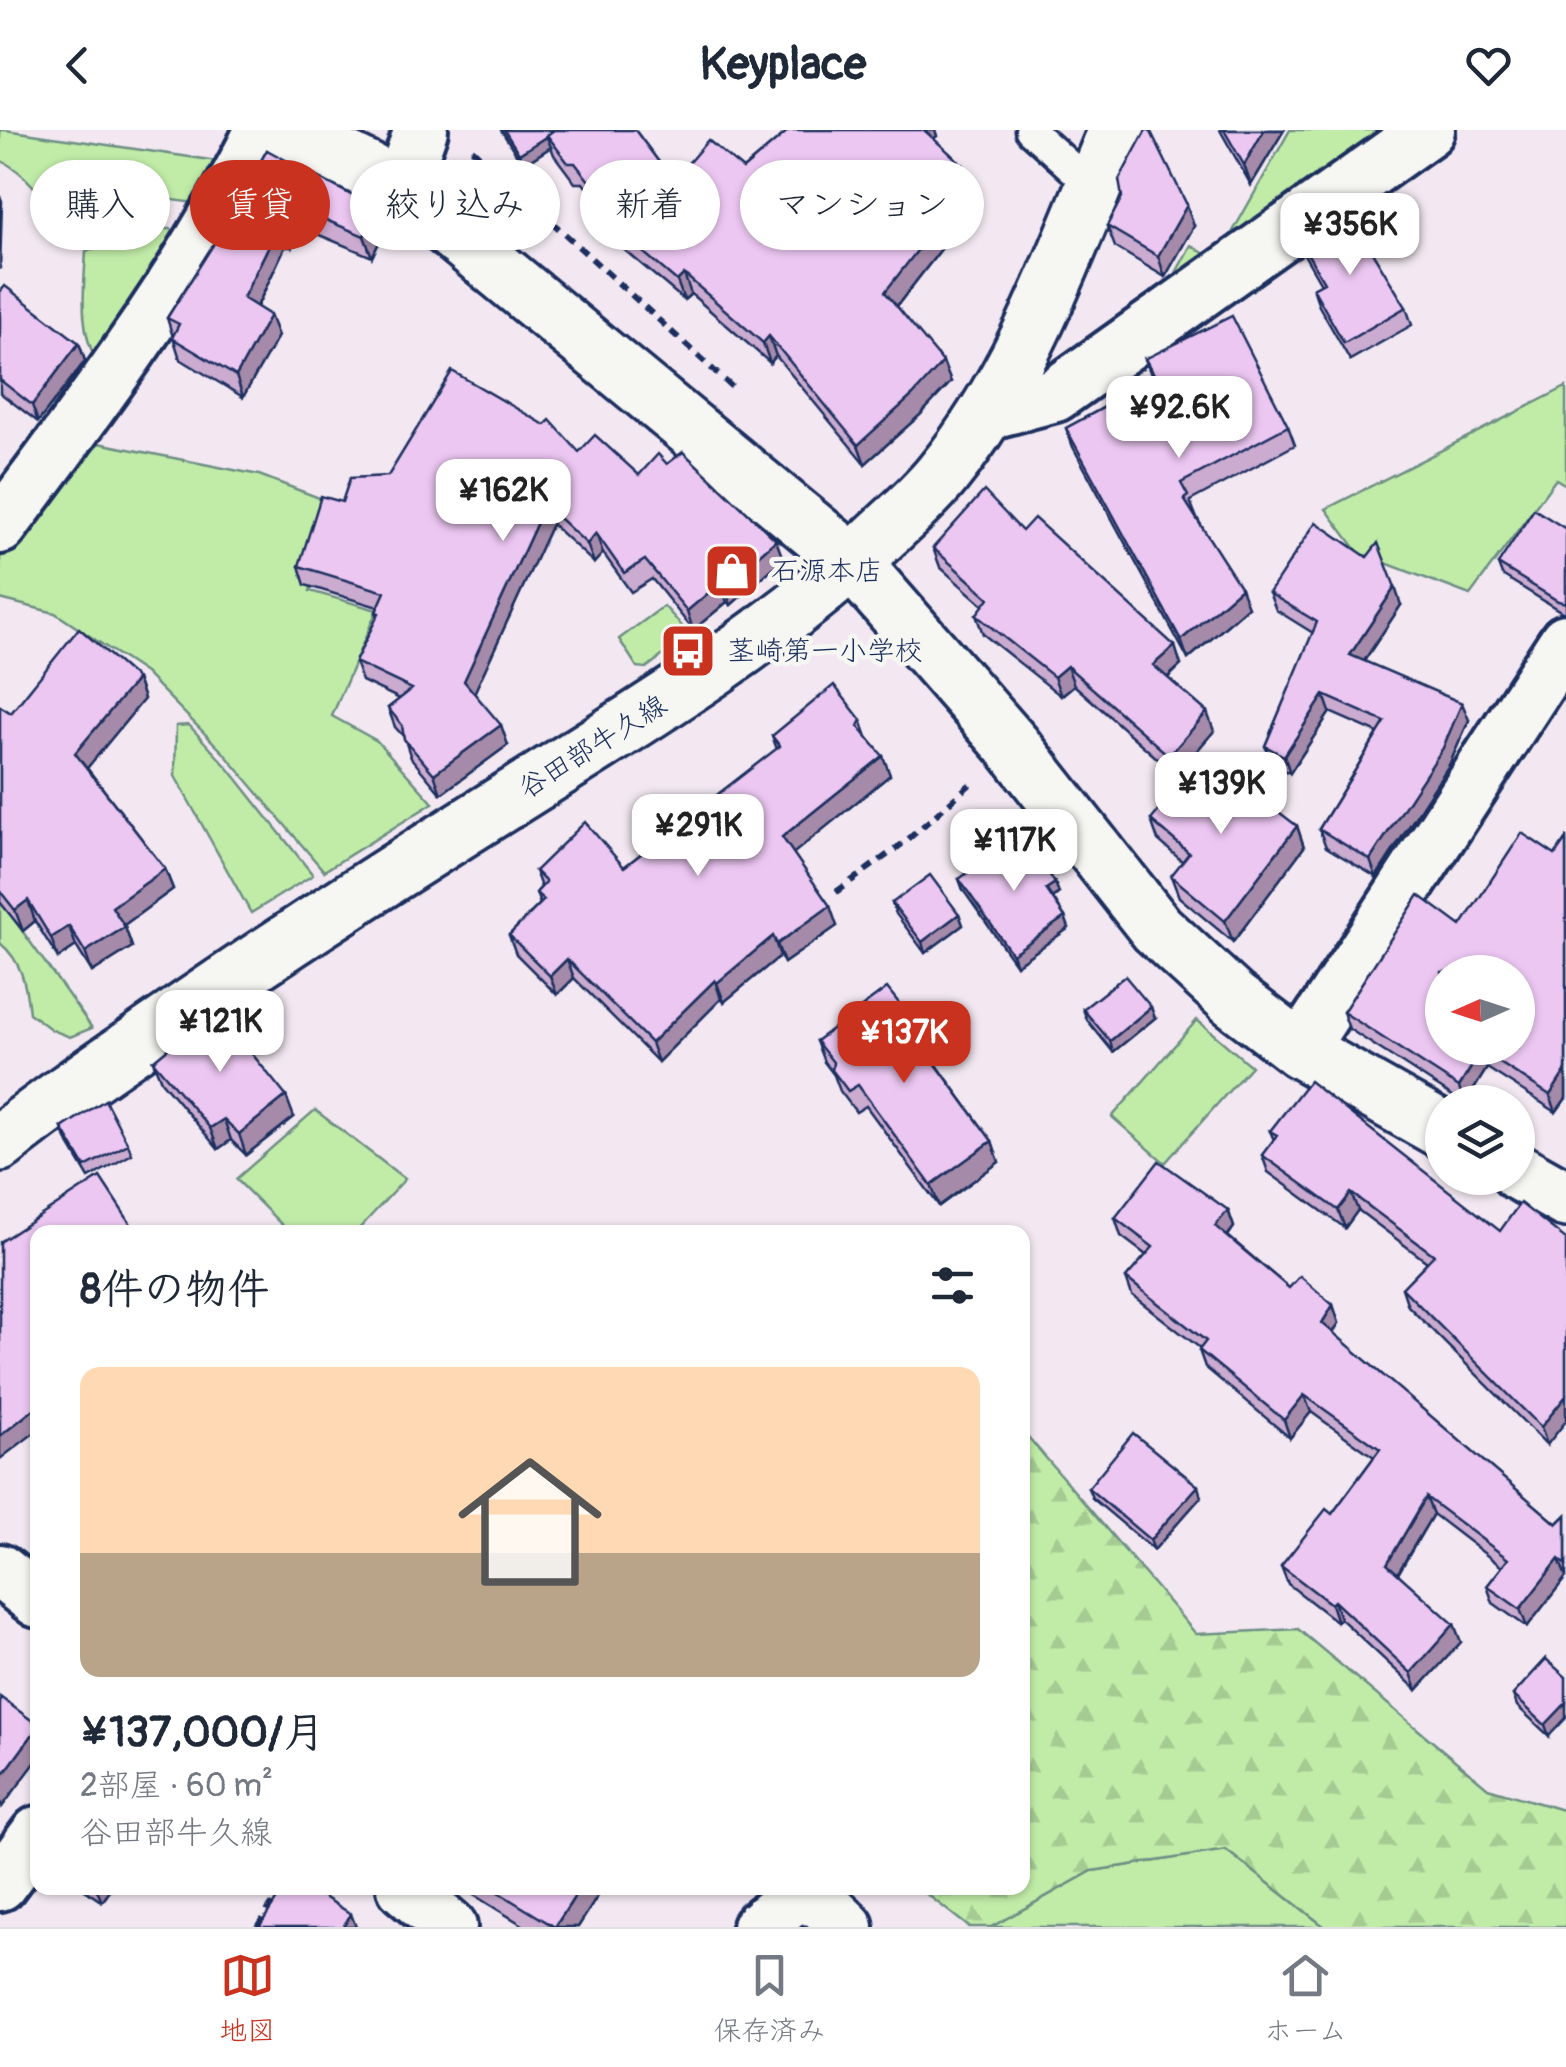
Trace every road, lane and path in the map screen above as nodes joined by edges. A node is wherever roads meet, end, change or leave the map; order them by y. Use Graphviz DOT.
graph roads {
  1 [pos="262,130"];
  2 [pos="1030,130"];
  3 [pos="1117,130"];
  4 [pos="1428,130"];
  5 [pos="442,135"];
  6 [pos="353,160"];
  7 [pos="423,160"];
  8 [pos="1092,187"];
  9 [pos="474,250"];
  10 [pos="741,395"];
  11 [pos="987,413"];
  12 [pos="0,527"];
  13 [pos="852,562"];
  14 [pos="1566,641"];
  15 [pos="1014,746"];
  16 [pos="836,892"];
  17 [pos="1300,1050"];
  18 [pos="1425,1120"];
  19 [pos="0,1143"];
  20 [pos="1535,1182"];
  21 [pos="1566,1199"];
  22 [pos="0,1571"];
  23 [pos="30,1594"];
  24 [pos="30,1844"];
  25 [pos="0,1884"];
  26 [pos="278,1895"];
  27 [pos="412,1895"];
  28 [pos="256,1927"];
  29 [pos="450,1927"];
  30 [pos="759,1927"];
  31 [pos="847,1927"];
  1 -- 6 [label="street"];
  1 -- 12 [label="street"];
  2 -- 8 [label="lane"];
  3 -- 8 [label="street, 谷田部牛久線"];
  4 -- 11 [label="street"];
  5 -- 7 [label="street"];
  5 -- 10 [label="path"];
  8 -- 11 [label="street, 谷田部牛久線"];
  9 -- 13 [label="street"];
  11 -- 13 [label="street, 谷田部牛久線"];
  13 -- 15 [label="street"];
  13 -- 19 [label="street, 谷田部牛久線"];
  14 -- 17 [label="street"];
  15 -- 16 [label="path"];
  15 -- 17 [label="street"];
  17 -- 18 [label="street"];
  20 -- 21 [label="street"];
  22 -- 23 [label="street"];
  24 -- 25 [label="street"];
  26 -- 28 [label="path"];
  27 -- 29 [label="street"];
  30 -- 31 [label="street"];
}
